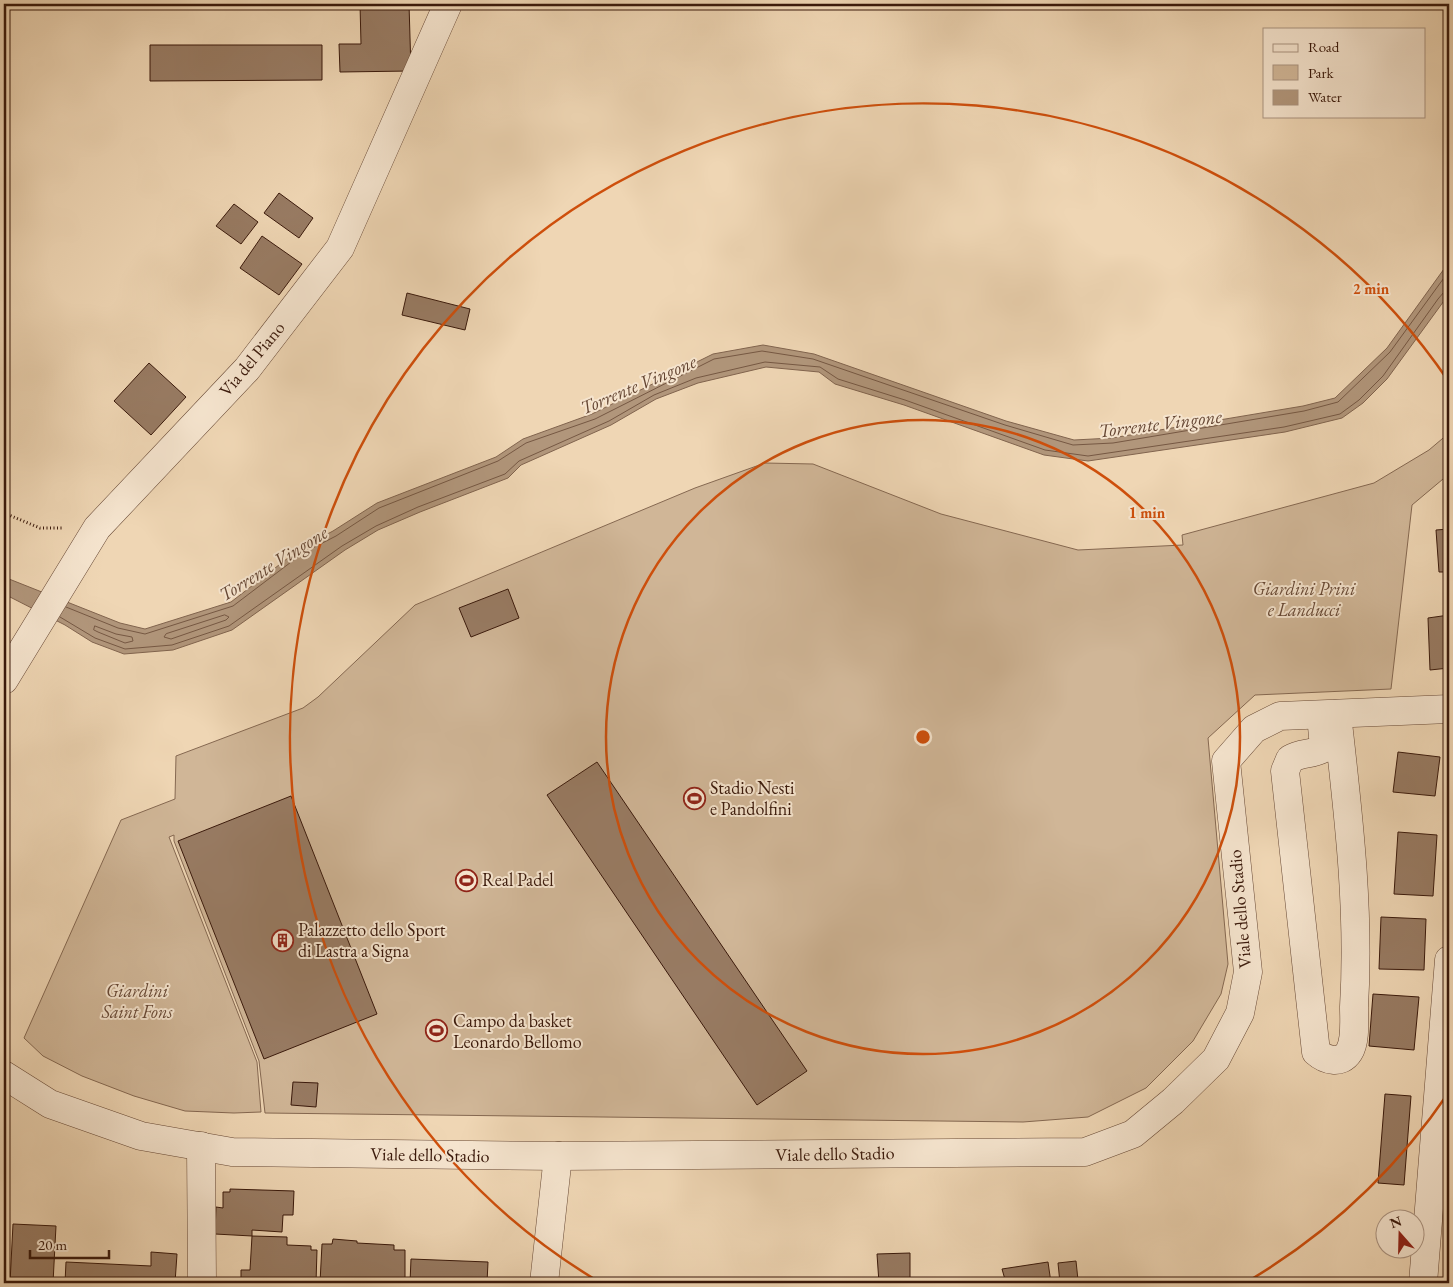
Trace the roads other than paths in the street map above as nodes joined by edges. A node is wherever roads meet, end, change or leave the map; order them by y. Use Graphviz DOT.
graph roads {
  1 [pos="448,4"];
  2 [pos="4,680"];
  3 [pos="1449,709"];
  4 [pos="1329,714"];
  5 [pos="1449,960"];
  6 [pos="4,1074"];
  7 [pos="201,1146"];
  8 [pos="558,1156"];
  9 [pos="202,1283"];
  10 [pos="544,1283"];
  11 [pos="1422,1283"];
  1 -- 2 [label="street, Via del Piano"];
  3 -- 4 [label="street, Viale dello Stadio"];
  4 -- 4 [label="street"];
  4 -- 8 [label="street, Viale dello Stadio"];
  5 -- 11 [label="street"];
  6 -- 7 [label="street, Viale dello Stadio"];
  7 -- 8 [label="street, Viale dello Stadio"];
  7 -- 9 [label="street"];
  8 -- 10 [label="street"];
}
